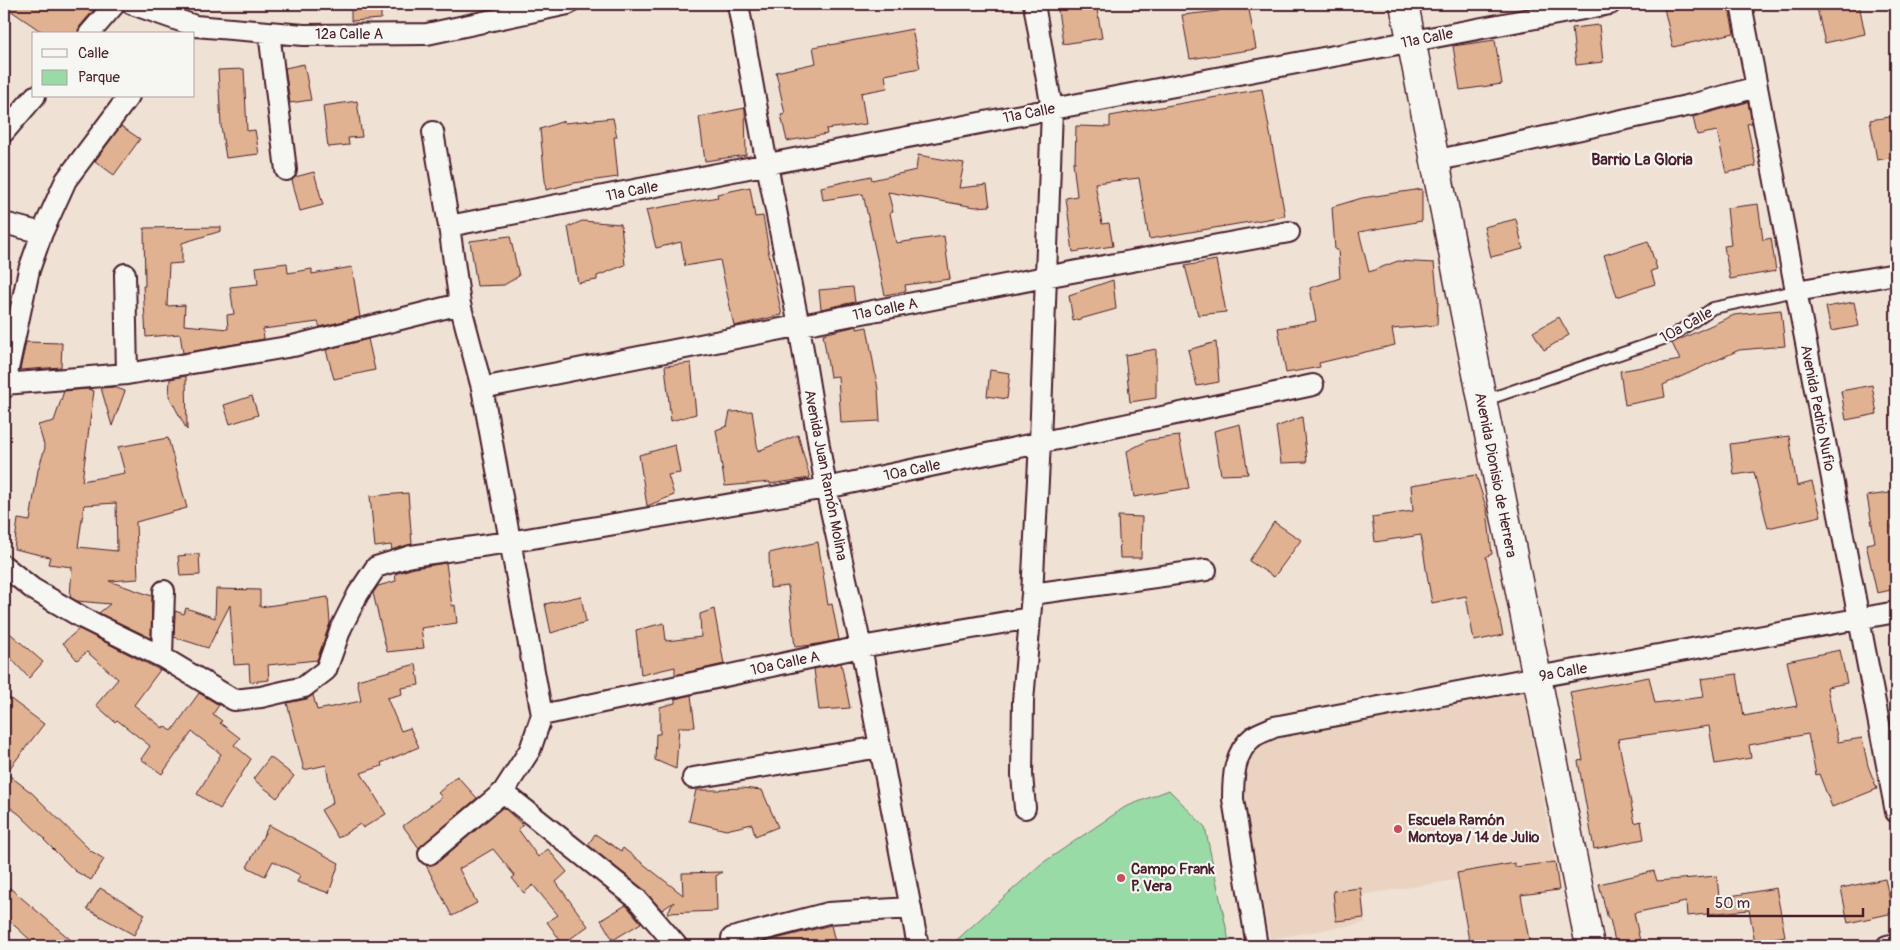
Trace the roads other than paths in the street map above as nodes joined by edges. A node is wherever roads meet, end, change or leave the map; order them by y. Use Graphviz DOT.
graph roads {
  1 [pos="115,4"];
  2 [pos="132,4"];
  3 [pos="568,4"];
  4 [pos="738,4"];
  5 [pos="1034,4"];
  6 [pos="1404,4"];
  7 [pos="1610,4"];
  8 [pos="1741,4"];
  9 [pos="191,30"];
  10 [pos="91,32"];
  11 [pos="269,32"];
  12 [pos="1410,41"];
  13 [pos="1757,87"];
  14 [pos="33,98"];
  15 [pos="128,98"];
  16 [pos="1052,109"];
  17 [pos="4,132"];
  18 [pos="433,132"];
  19 [pos="1434,161"];
  20 [pos="767,165"];
  21 [pos="286,170"];
  22 [pos="4,223"];
  23 [pos="449,226"];
  24 [pos="1289,232"];
  25 [pos="42,233"];
  26 [pos="125,274"];
  27 [pos="1896,274"];
  28 [pos="1045,277"];
  29 [pos="1796,291"];
  30 [pos="460,304"];
  31 [pos="799,326"];
  32 [pos="127,374"];
  33 [pos="4,385"];
  34 [pos="1313,385"];
  35 [pos="482,388"];
  36 [pos="1482,402"];
  37 [pos="1040,442"];
  38 [pos="826,488"];
  39 [pos="509,542"];
  40 [pos="4,566"];
  41 [pos="1206,570"];
  42 [pos="164,591"];
  43 [pos="1032,594"];
  44 [pos="1896,612"];
  45 [pos="1030,618"];
  46 [pos="1859,620"];
  47 [pos="861,647"];
  48 [pos="162,656"];
  49 [pos="1536,677"];
  50 [pos="542,714"];
  51 [pos="880,747"];
  52 [pos="692,778"];
  53 [pos="503,792"];
  54 [pos="1025,808"];
  55 [pos="1896,812"];
  56 [pos="429,854"];
  57 [pos="911,908"];
  58 [pos="732,938"];
  59 [pos="1896,944"];
  60 [pos="677,946"];
  61 [pos="918,946"];
  62 [pos="1257,946"];
  63 [pos="1590,946"];
  64 [pos="1887,946"];
  1 -- 10 [label="street"];
  2 -- 9 [label="street, 12a Calle A"];
  3 -- 11 [label="street, 12a Calle A"];
  4 -- 20 [label="street, Avenida Juan Ramón Molina"];
  5 -- 16 [label="street"];
  6 -- 12 [label="street, Avenida Dionisio de Herrera"];
  7 -- 12 [label="street, 11a Calle"];
  8 -- 13 [label="street, Avenida Pedrio Nufio"];
  9 -- 11 [label="street, 12a Calle A"];
  11 -- 21 [label="street"];
  12 -- 16 [label="street, 11a Calle"];
  12 -- 19 [label="street, Avenida Dionisio de Herrera"];
  13 -- 19 [label="street"];
  13 -- 29 [label="street, Avenida Pedrio Nufio"];
  14 -- 17 [label="street"];
  15 -- 25 [label="street"];
  16 -- 20 [label="street, 11a Calle"];
  16 -- 28 [label="street"];
  18 -- 23 [label="street"];
  19 -- 36 [label="street, Avenida Dionisio de Herrera"];
  20 -- 23 [label="street, 11a Calle"];
  20 -- 31 [label="street, Avenida Juan Ramón Molina"];
  22 -- 25 [label="street"];
  23 -- 30 [label="street"];
  24 -- 28 [label="street, 11a Calle A"];
  25 -- 33 [label="street"];
  26 -- 32 [label="street"];
  27 -- 29 [label="street, 10a Calle"];
  28 -- 31 [label="street, 11a Calle A"];
  28 -- 37 [label="street"];
  29 -- 36 [label="lane, 10a Calle"];
  29 -- 46 [label="street, Avenida Pedrio Nufio"];
  30 -- 32 [label="street"];
  30 -- 35 [label="street"];
  31 -- 35 [label="street, 11a Calle A"];
  31 -- 38 [label="street, Avenida Juan Ramón Molina"];
  32 -- 33 [label="street"];
  34 -- 37 [label="street, 10a Calle"];
  35 -- 39 [label="street"];
  36 -- 49 [label="street, Avenida Dionisio de Herrera"];
  37 -- 38 [label="street, 10a Calle"];
  37 -- 43 [label="street"];
  38 -- 39 [label="street, 10a Calle"];
  38 -- 47 [label="street, Avenida Juan Ramón Molina"];
  39 -- 48 [label="street, 10a Calle"];
  39 -- 50 [label="street"];
  40 -- 48 [label="street, 10a Calle"];
  41 -- 43 [label="street"];
  42 -- 48 [label="street"];
  43 -- 45 [label="street"];
  44 -- 46 [label="street, 9a Calle"];
  45 -- 47 [label="street, 10a Calle A"];
  45 -- 54 [label="street"];
  46 -- 49 [label="street, 9a Calle"];
  46 -- 55 [label="street, Avenida Pedrio Nufio"];
  47 -- 50 [label="street, 10a Calle A"];
  47 -- 51 [label="street, Avenida Juan Ramón Molina"];
  49 -- 62 [label="street, 9a Calle"];
  49 -- 63 [label="street, Avenida Dionisio de Herrera"];
  50 -- 53 [label="street"];
  51 -- 52 [label="street"];
  51 -- 57 [label="street, Avenida Juan Ramón Molina"];
  53 -- 56 [label="street"];
  53 -- 60 [label="street"];
  57 -- 58 [label="street"];
  57 -- 61 [label="street, Avenida Juan Ramón Molina"];
  59 -- 64 [label="street"];
}
